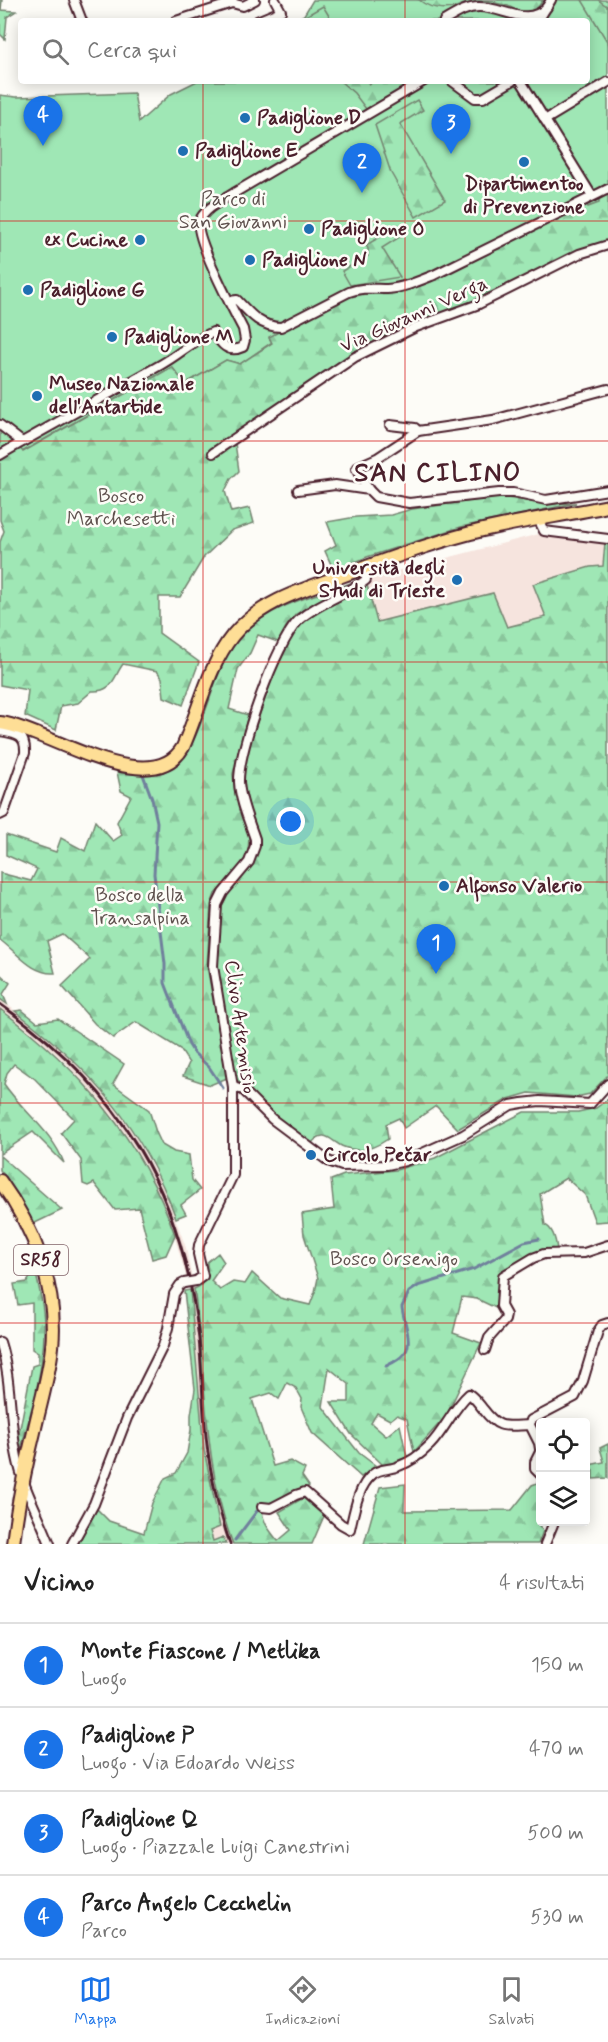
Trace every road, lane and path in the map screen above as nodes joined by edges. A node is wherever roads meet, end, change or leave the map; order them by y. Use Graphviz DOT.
graph roads {
  1 [pos="74,0"];
  2 [pos="255,0"];
  3 [pos="275,0"];
  4 [pos="475,3"];
  5 [pos="549,3"];
  6 [pos="81,18"];
  7 [pos="185,18"];
  8 [pos="264,18"];
  9 [pos="449,18"];
  10 [pos="516,18"];
  11 [pos="540,18"];
  12 [pos="608,82"];
  13 [pos="419,84"];
  14 [pos="457,84"];
  15 [pos="507,84"];
  16 [pos="523,84"];
  17 [pos="545,120"];
  18 [pos="608,189"];
  19 [pos="592,196"];
  20 [pos="608,245"];
  21 [pos="229,301"];
  22 [pos="608,388"];
  23 [pos="0,425"];
  24 [pos="390,425"];
  25 [pos="418,431"];
  26 [pos="22,442"];
  27 [pos="213,453"];
  28 [pos="0,455"];
  29 [pos="608,489"];
  30 [pos="298,490"];
  31 [pos="369,490"];
  32 [pos="608,506"];
  33 [pos="537,519"];
  34 [pos="608,539"];
  35 [pos="365,567"];
  36 [pos="0,723"];
  37 [pos="0,731"];
  38 [pos="0,815"];
  39 [pos="608,1084"];
  40 [pos="233,1087"];
  41 [pos="0,1181"];
  42 [pos="608,1245"];
  43 [pos="608,1323"];
  44 [pos="0,1342"];
  45 [pos="485,1350"];
  46 [pos="530,1425"];
  47 [pos="536,1437"];
  48 [pos="22,1480"];
  49 [pos="262,1507"];
  50 [pos="552,1526"];
  51 [pos="13,1544"];
  52 [pos="50,1544"];
  53 [pos="72,1544"];
  54 [pos="545,1544"];
  1 -- 6 [label="street"];
  2 -- 7 [label="street"];
  3 -- 8 [label="street"];
  4 -- 9 [label="street"];
  4 -- 10 [label="street"];
  5 -- 10 [label="street"];
  5 -- 11 [label="street"];
  12 -- 17 [label="street"];
  13 -- 21 [label="street"];
  14 -- 15 [label="street"];
  16 -- 17 [label="street"];
  17 -- 19 [label="street"];
  18 -- 19 [label="street"];
  19 -- 21 [label="street"];
  20 -- 27 [label="street, Via Giovanni Verga"];
  21 -- 26 [label="street"];
  22 -- 25 [label="street"];
  23 -- 26 [label="street"];
  24 -- 25 [label="street"];
  25 -- 31 [label="street"];
  26 -- 28 [label="street"];
  29 -- 31 [label="street"];
  30 -- 31 [label="street"];
  32 -- 33 [label="main road"];
  33 -- 34 [label="street"];
  33 -- 35 [label="main road"];
  35 -- 36 [label="main road"];
  35 -- 40 [label="street, Clivo Artemisio"];
  37 -- 38 [label="street"];
  39 -- 40 [label="street"];
  40 -- 53 [label="street, Clivo Artemisio, bridge"];
  41 -- 48 [label="main road, SR58"];
  42 -- 45 [label="street"];
  43 -- 46 [label="street"];
  44 -- 48 [label="street"];
  46 -- 47 [label="street"];
  46 -- 49 [label="street"];
  48 -- 51 [label="main road, SR58"];
  48 -- 52 [label="street"];
  50 -- 54 [label="street"];
}
